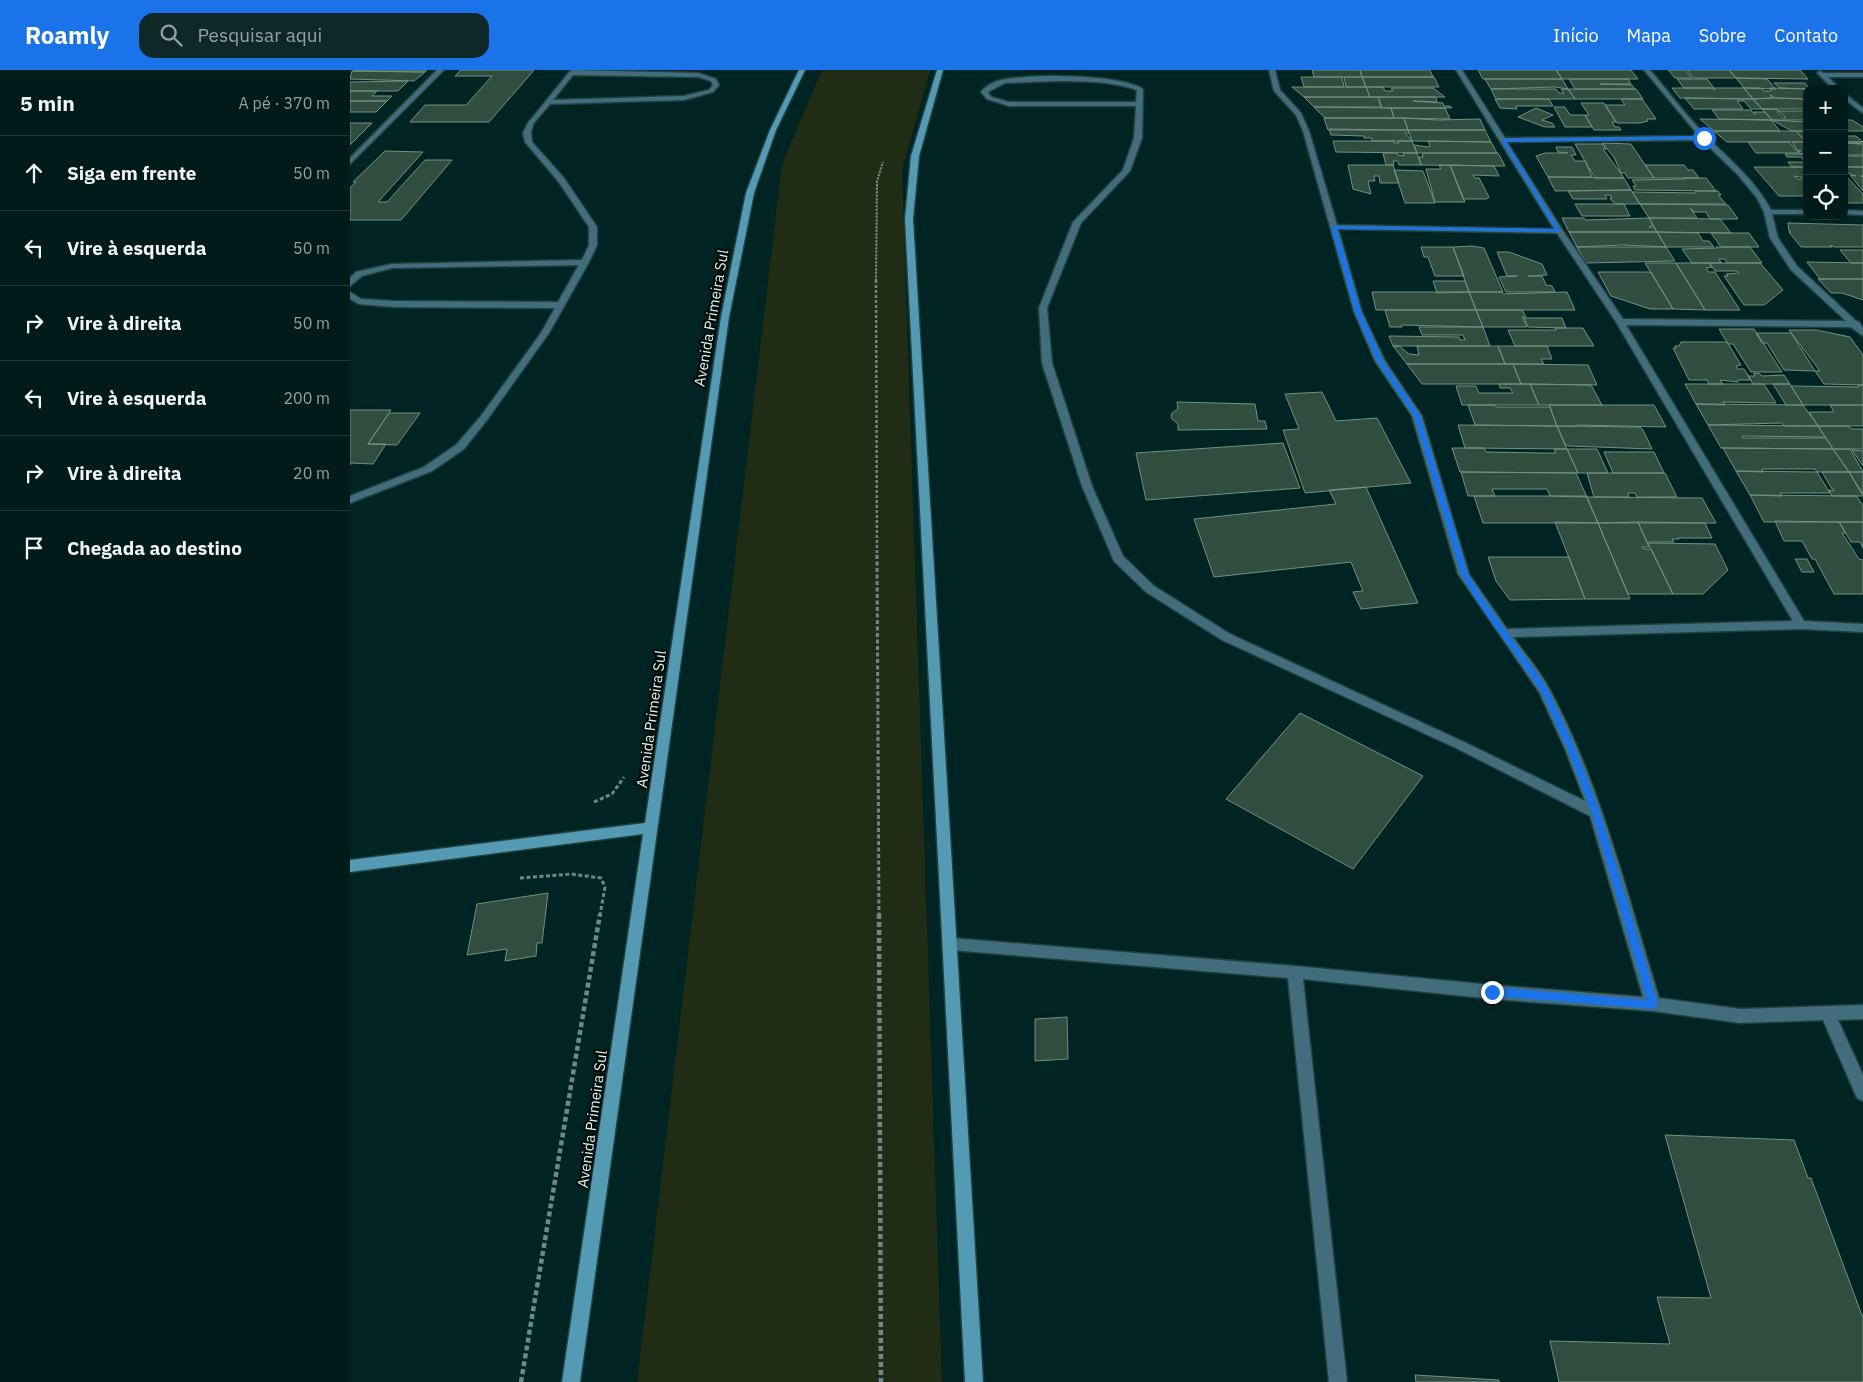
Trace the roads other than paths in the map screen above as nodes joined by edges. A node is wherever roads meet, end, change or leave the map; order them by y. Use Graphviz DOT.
graph roads {
  1 [pos="441,70"];
  2 [pos="802,70"];
  3 [pos="940,70"];
  4 [pos="1272,70"];
  5 [pos="1458,70"];
  6 [pos="1647,70"];
  7 [pos="572,72"];
  8 [pos="1819,72"];
  9 [pos="1863,75"];
  10 [pos="1833,85"];
  11 [pos="1848,98"];
  12 [pos="547,102"];
  13 [pos="1140,104"];
  14 [pos="1863,111"];
  15 [pos="1704,138"];
  16 [pos="1503,140"];
  17 [pos="350,162"];
  18 [pos="1768,212"];
  19 [pos="1803,212"];
  20 [pos="1848,212"];
  21 [pos="1863,213"];
  22 [pos="1334,227"];
  23 [pos="1559,231"];
  24 [pos="585,262"];
  25 [pos="350,283"];
  26 [pos="350,295"];
  27 [pos="559,305"];
  28 [pos="1620,322"];
  29 [pos="1851,324"];
  30 [pos="1863,324"];
  31 [pos="1863,333"];
  32 [pos="350,500"];
  33 [pos="1801,625"];
  34 [pos="1863,628"];
  35 [pos="1504,633"];
  36 [pos="1596,813"];
  37 [pos="651,828"];
  38 [pos="350,866"];
  39 [pos="951,944"];
  40 [pos="1295,972"];
  41 [pos="1653,1004"];
  42 [pos="1863,1012"];
  43 [pos="1828,1014"];
  44 [pos="1863,1093"];
  45 [pos="571,1382"];
  46 [pos="974,1382"];
  47 [pos="1338,1382"];
  1 -- 17 [label="street"];
  2 -- 37 [label="main road, Avenida Primeira Sul"];
  3 -- 39 [label="main road"];
  4 -- 22 [label="street"];
  5 -- 16 [label="street"];
  6 -- 15 [label="street"];
  7 -- 12 [label="street"];
  7 -- 12 [label="street"];
  8 -- 9 [label="street"];
  8 -- 10 [label="street"];
  11 -- 14 [label="street"];
  12 -- 24 [label="street"];
  13 -- 13 [label="street"];
  13 -- 36 [label="street"];
  15 -- 16 [label="street"];
  15 -- 18 [label="street"];
  16 -- 23 [label="street"];
  18 -- 19 [label="street"];
  18 -- 29 [label="street"];
  20 -- 21 [label="street"];
  22 -- 23 [label="street"];
  22 -- 35 [label="street"];
  23 -- 28 [label="street"];
  24 -- 25 [label="street"];
  24 -- 27 [label="street"];
  26 -- 27 [label="street"];
  27 -- 32 [label="street"];
  28 -- 29 [label="street"];
  28 -- 33 [label="street"];
  29 -- 30 [label="street"];
  29 -- 31 [label="street"];
  33 -- 34 [label="street"];
  33 -- 35 [label="street"];
  35 -- 36 [label="street"];
  36 -- 41 [label="street"];
  37 -- 38 [label="main road"];
  37 -- 45 [label="main road, Avenida Primeira Sul"];
  39 -- 40 [label="street"];
  39 -- 46 [label="main road"];
  40 -- 41 [label="street"];
  40 -- 47 [label="street"];
  41 -- 43 [label="street"];
  42 -- 43 [label="street"];
  43 -- 44 [label="street"];
}
